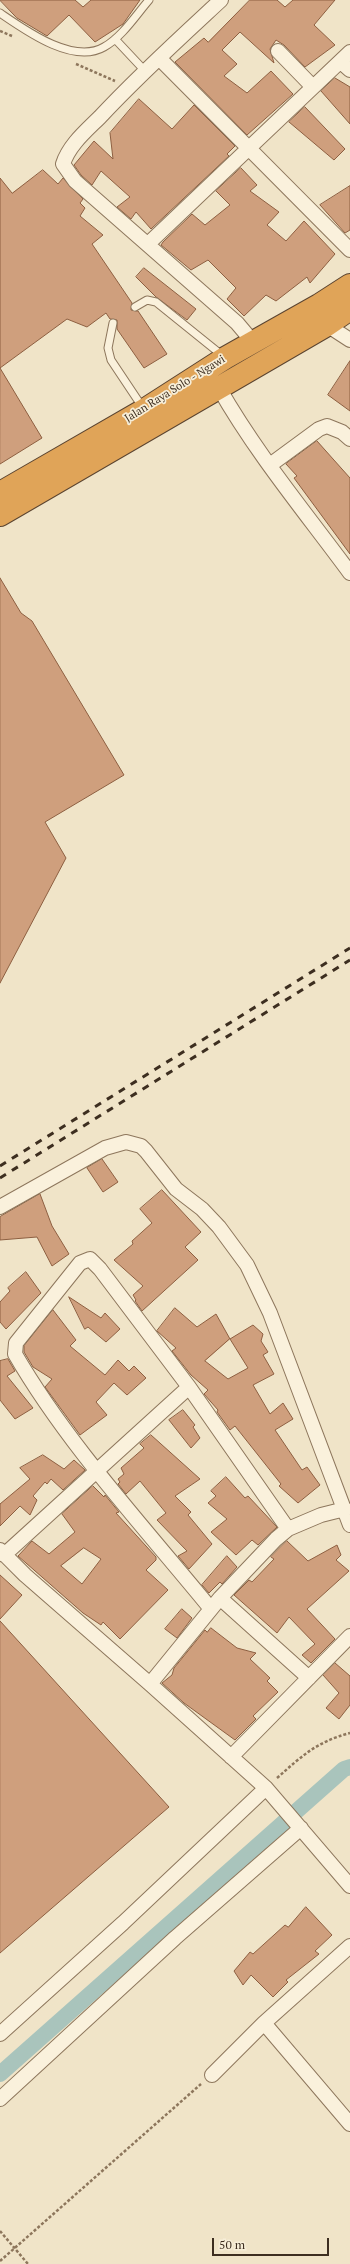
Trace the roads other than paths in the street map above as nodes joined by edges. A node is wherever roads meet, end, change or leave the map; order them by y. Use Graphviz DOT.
graph roads {
  1 [pos="149,0"];
  2 [pos="221,0"];
  3 [pos="0,13"];
  4 [pos="114,39"];
  5 [pos="278,51"];
  6 [pos="159,58"];
  7 [pos="347,62"];
  8 [pos="145,71"];
  9 [pos="312,86"];
  10 [pos="248,147"];
  11 [pos="149,243"];
  12 [pos="350,250"];
  13 [pos="350,285"];
  14 [pos="135,307"];
  15 [pos="350,309"];
  16 [pos="113,323"];
  17 [pos="327,324"];
  18 [pos="350,340"];
  19 [pos="253,342"];
  20 [pos="225,358"];
  21 [pos="219,388"];
  22 [pos="149,418"];
  23 [pos="350,439"];
  24 [pos="270,464"];
  25 [pos="0,493"];
  26 [pos="0,515"];
  27 [pos="350,573"];
  28 [pos="0,1207"];
  29 [pos="189,1387"];
  30 [pos="96,1469"];
  31 [pos="345,1509"];
  32 [pos="350,1526"];
  33 [pos="288,1529"];
  34 [pos="2,1552"];
  35 [pos="220,1598"];
  36 [pos="211,1609"];
  37 [pos="350,1636"];
  38 [pos="309,1678"];
  39 [pos="150,1684"];
  40 [pos="231,1757"];
  41 [pos="268,1791"];
  42 [pos="299,1826"];
  43 [pos="350,1886"];
  44 [pos="350,1946"];
  45 [pos="264,2023"];
  46 [pos="0,2034"];
  47 [pos="212,2075"];
  48 [pos="0,2099"];
  49 [pos="350,2124"];
  1 -- 4 [label="lane"];
  2 -- 6 [label="street"];
  3 -- 4 [label="lane"];
  4 -- 8 [label="lane"];
  5 -- 9 [label="street"];
  6 -- 8 [label="street"];
  6 -- 10 [label="street"];
  7 -- 9 [label="street"];
  8 -- 11 [label="street"];
  9 -- 10 [label="street"];
  10 -- 11 [label="street"];
  10 -- 12 [label="street"];
  11 -- 19 [label="street"];
  13 -- 19 [label="highway, Jalan Raya Solo - Ngawi"];
  14 -- 20 [label="lane"];
  15 -- 17 [label="highway, Jalan Raya Solo - Ngawi"];
  16 -- 22 [label="lane"];
  17 -- 18 [label="street"];
  17 -- 21 [label="highway, Jalan Raya Solo - Ngawi"];
  19 -- 20 [label="highway, Jalan Raya Solo - Ngawi"];
  20 -- 22 [label="highway, Jalan Raya Solo - Ngawi"];
  21 -- 22 [label="highway, Jalan Raya Solo - Ngawi"];
  21 -- 24 [label="street"];
  22 -- 25 [label="highway, Jalan Raya Solo - Ngawi"];
  22 -- 26 [label="highway, Jalan Raya Solo - Ngawi"];
  23 -- 24 [label="street"];
  24 -- 27 [label="street"];
  28 -- 31 [label="street"];
  29 -- 30 [label="street"];
  29 -- 30 [label="street"];
  29 -- 33 [label="street"];
  30 -- 34 [label="street"];
  30 -- 36 [label="street"];
  31 -- 32 [label="street"];
  31 -- 33 [label="street"];
  33 -- 35 [label="street"];
  34 -- 39 [label="street"];
  35 -- 36 [label="street"];
  35 -- 38 [label="street"];
  36 -- 39 [label="street"];
  37 -- 38 [label="street"];
  38 -- 40 [label="street"];
  39 -- 40 [label="street"];
  40 -- 41 [label="street"];
  41 -- 42 [label="street"];
  41 -- 46 [label="street"];
  42 -- 43 [label="street"];
  42 -- 48 [label="street"];
  44 -- 45 [label="street"];
  45 -- 47 [label="street"];
  45 -- 49 [label="street"];
}
